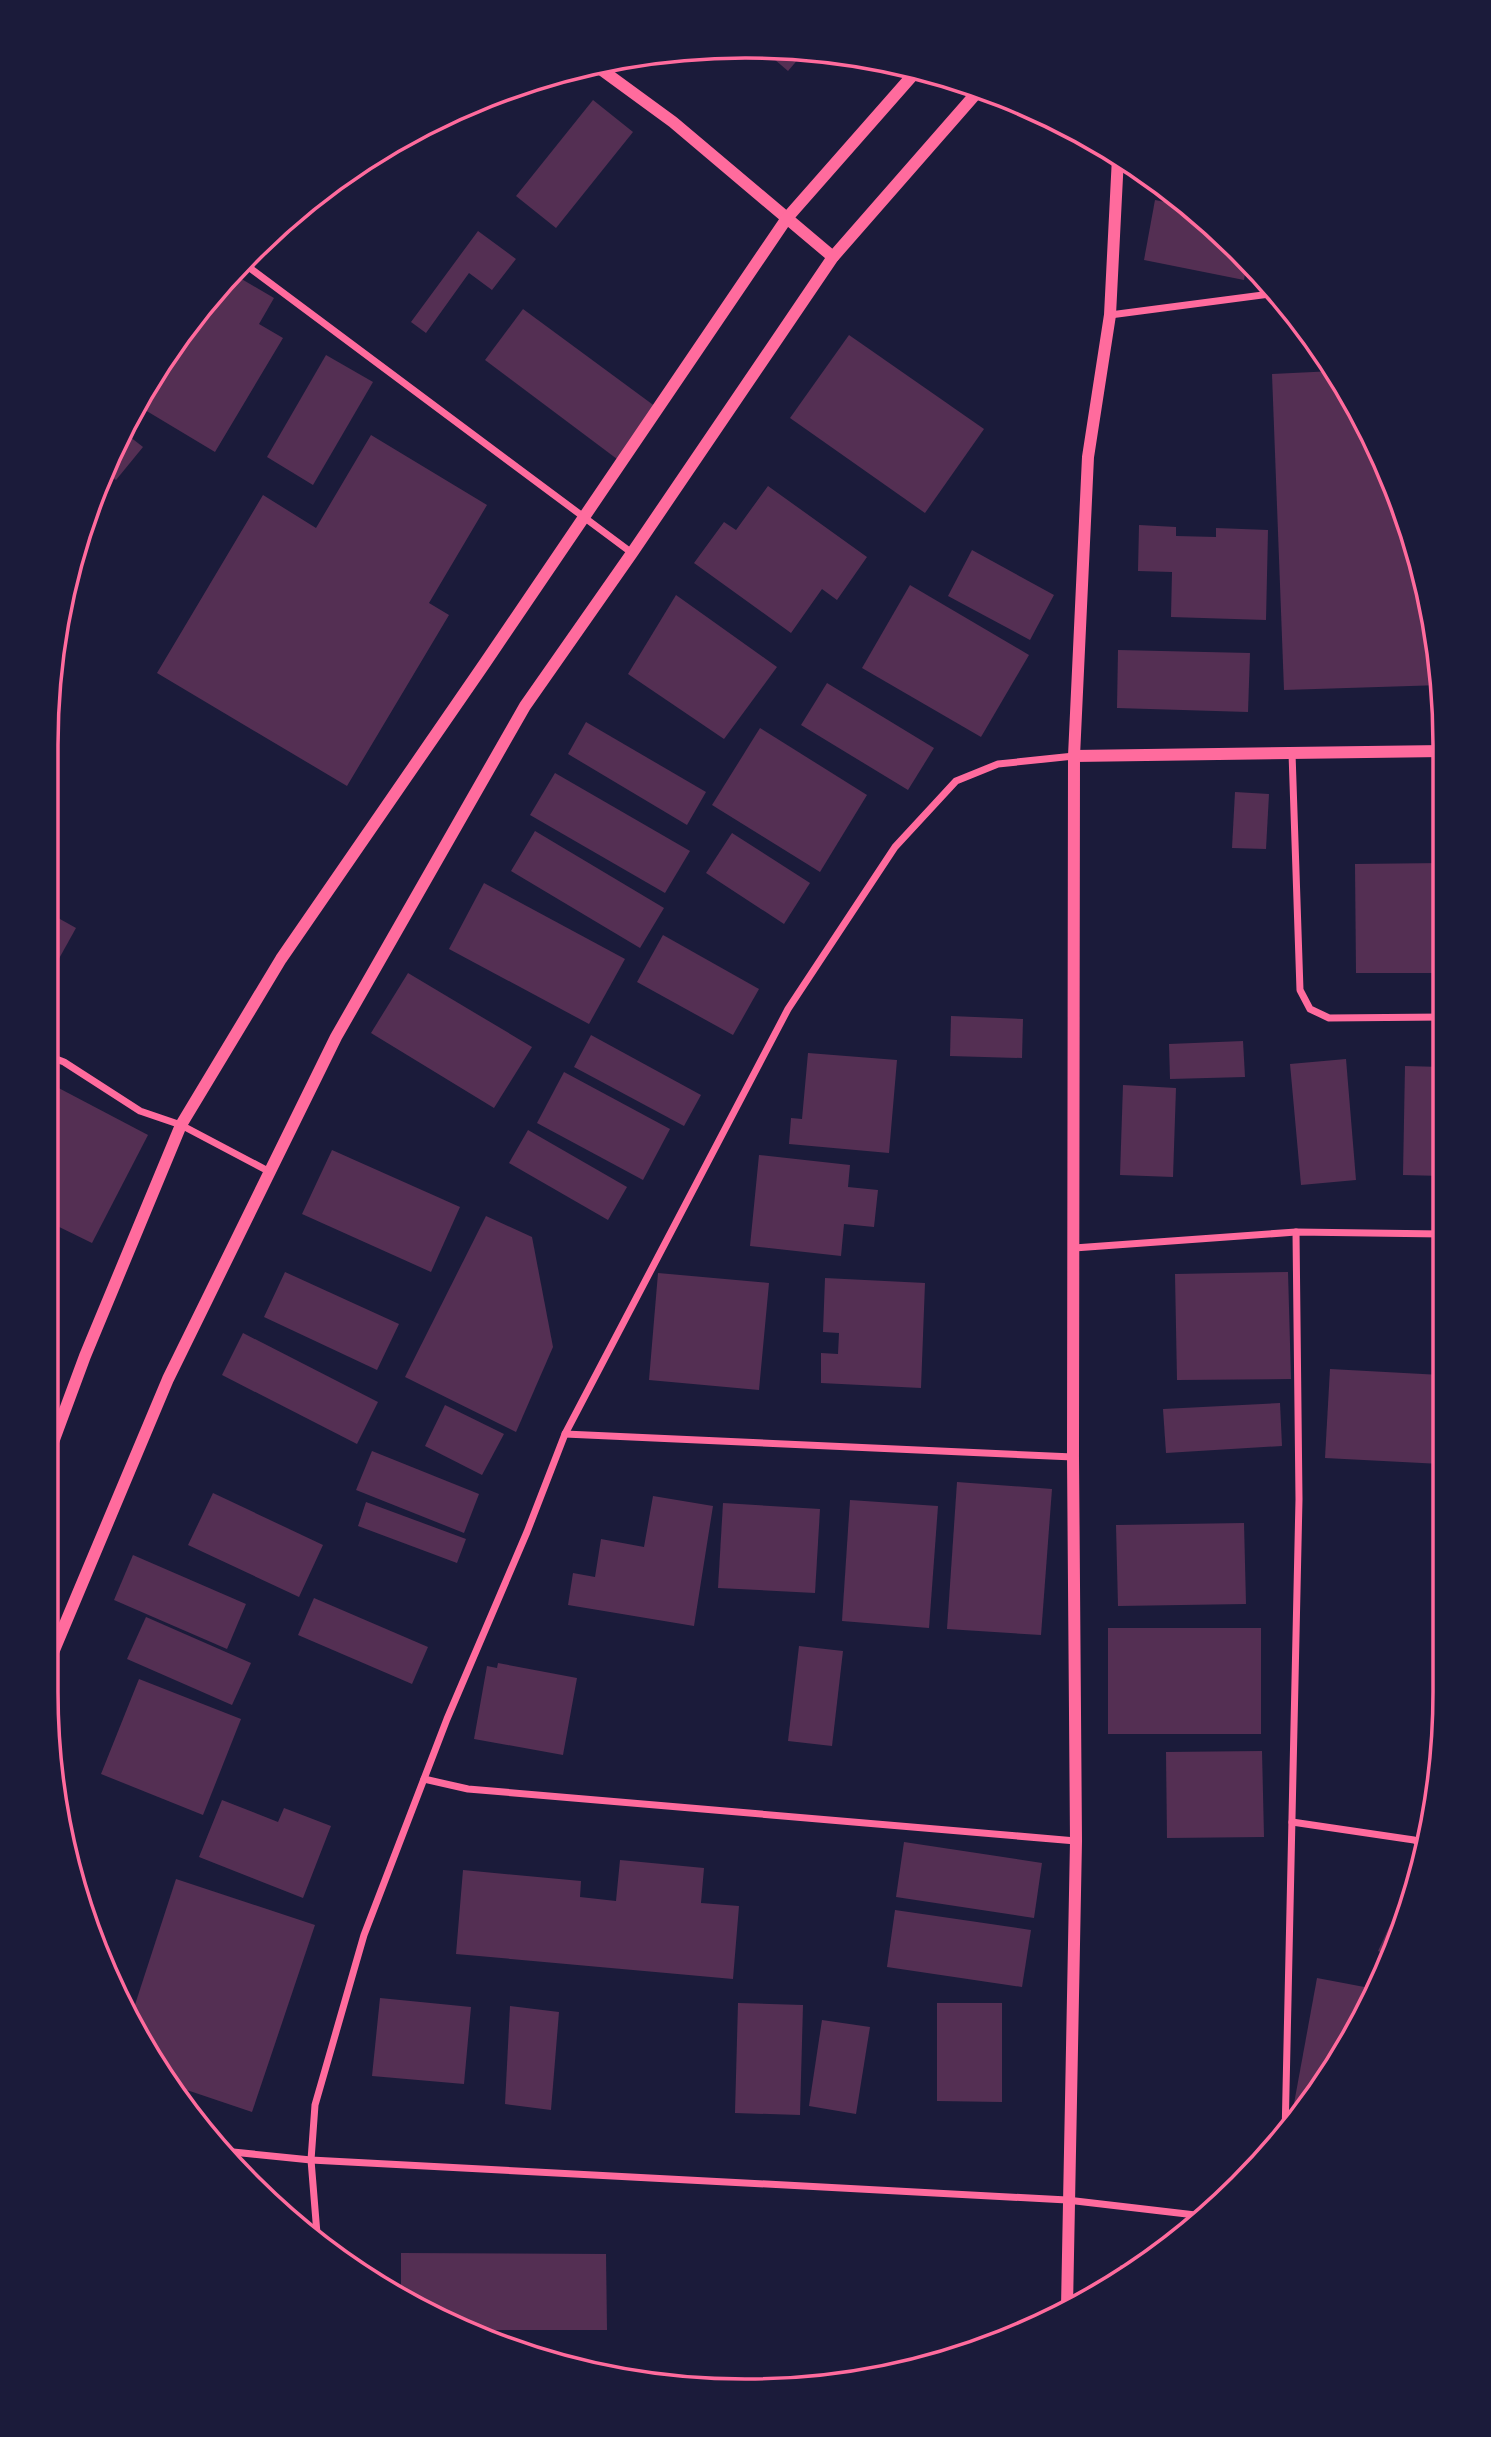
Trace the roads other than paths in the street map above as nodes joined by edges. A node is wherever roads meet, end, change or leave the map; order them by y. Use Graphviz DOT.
graph roads {
  1 [pos="605,72"];
  2 [pos="910,78"];
  3 [pos="973,96"];
  4 [pos="1117,167"];
  5 [pos="787,218"];
  6 [pos="833,257"];
  7 [pos="250,268"];
  8 [pos="1265,295"];
  9 [pos="1110,315"];
  10 [pos="584,516"];
  11 [pos="632,553"];
  12 [pos="1433,751"];
  13 [pos="1292,753"];
  14 [pos="1074,756"];
  15 [pos="1433,1017"];
  16 [pos="58,1059"];
  17 [pos="181,1125"];
  18 [pos="270,1172"];
  19 [pos="1296,1232"];
  20 [pos="1433,1234"];
  21 [pos="1074,1248"];
  22 [pos="58,1427"];
  23 [pos="565,1434"];
  24 [pos="1073,1457"];
  25 [pos="58,1638"];
  26 [pos="424,1779"];
  27 [pos="1292,1822"];
  28 [pos="1076,1841"];
  29 [pos="1417,1841"];
  30 [pos="1285,2117"];
  31 [pos="235,2152"];
  32 [pos="311,2160"];
  33 [pos="1067,2200"];
  34 [pos="1192,2215"];
  35 [pos="317,2229"];
  36 [pos="1067,2299"];
  1 -- 5 [label="street"];
  2 -- 5 [label="street"];
  3 -- 6 [label="street"];
  4 -- 9 [label="street"];
  5 -- 6 [label="street"];
  5 -- 10 [label="street"];
  6 -- 11 [label="street"];
  7 -- 10 [label="street"];
  8 -- 9 [label="street"];
  9 -- 14 [label="street"];
  10 -- 11 [label="street"];
  10 -- 17 [label="street"];
  11 -- 18 [label="street"];
  12 -- 13 [label="street"];
  13 -- 14 [label="street"];
  13 -- 15 [label="street"];
  14 -- 21 [label="street"];
  14 -- 23 [label="street"];
  16 -- 17 [label="street"];
  17 -- 18 [label="street"];
  17 -- 22 [label="street"];
  18 -- 25 [label="street"];
  19 -- 20 [label="street"];
  19 -- 21 [label="street"];
  19 -- 27 [label="street"];
  21 -- 24 [label="street"];
  23 -- 24 [label="street"];
  23 -- 26 [label="street"];
  24 -- 28 [label="street"];
  26 -- 28 [label="street"];
  26 -- 32 [label="street"];
  27 -- 29 [label="street"];
  27 -- 30 [label="street"];
  28 -- 33 [label="street"];
  31 -- 32 [label="street"];
  32 -- 33 [label="street"];
  32 -- 35 [label="street"];
  33 -- 34 [label="street"];
  33 -- 36 [label="street"];
}
